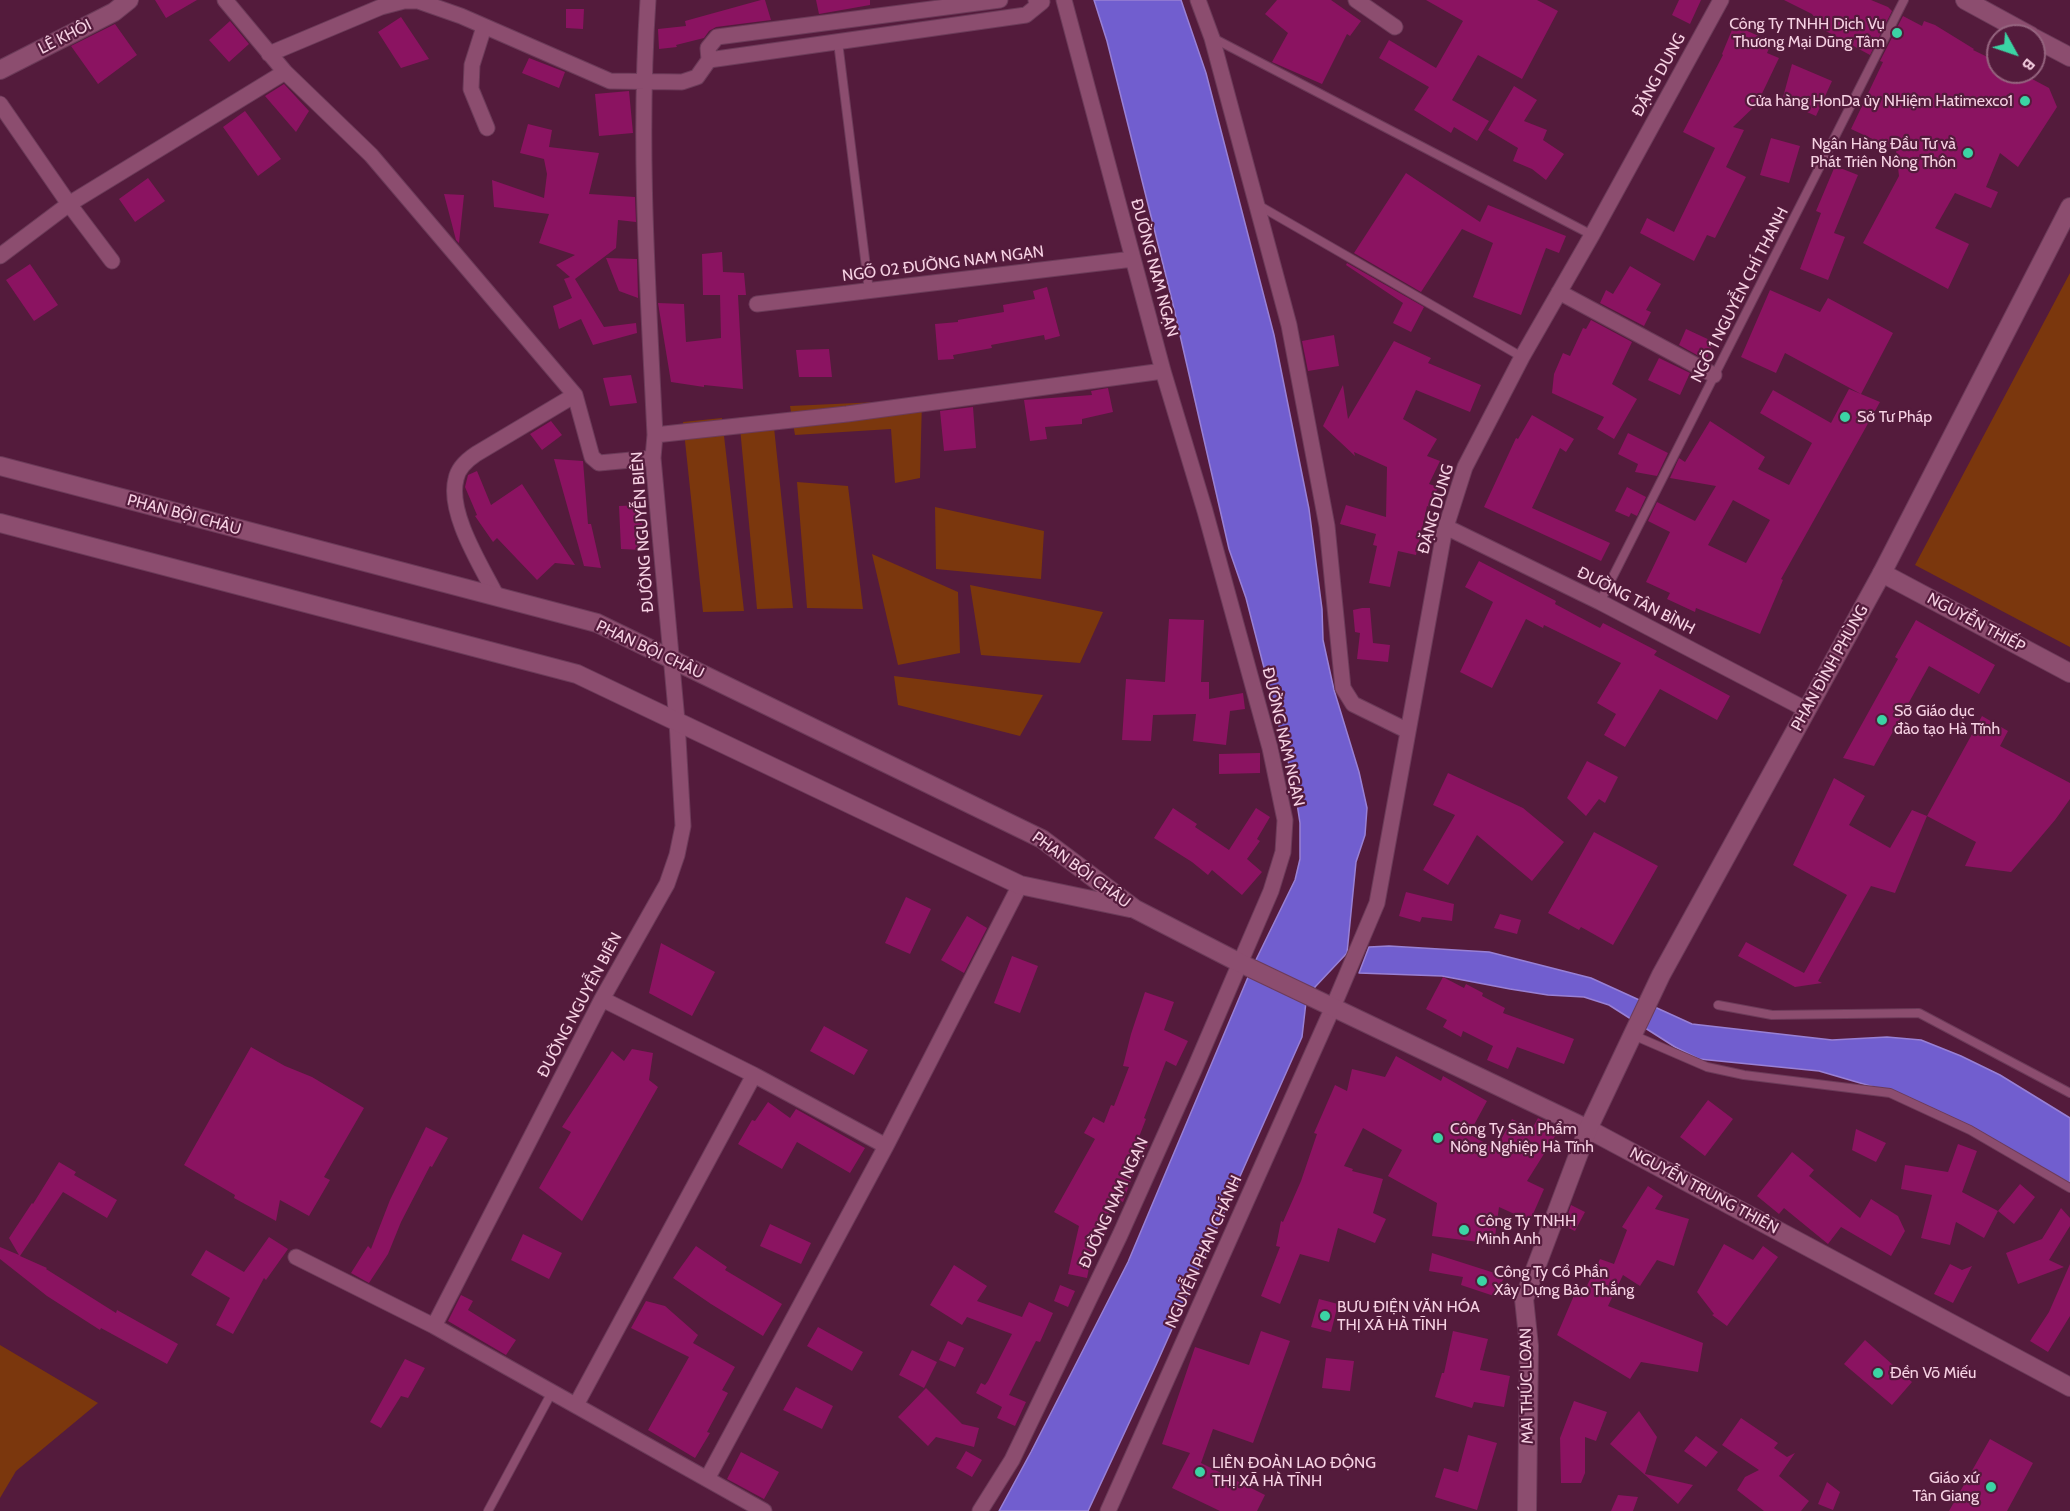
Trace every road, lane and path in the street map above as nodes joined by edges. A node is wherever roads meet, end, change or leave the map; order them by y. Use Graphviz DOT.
graph roads {
  1 [pos="129,0"];
  2 [pos="225,0"];
  3 [pos="648,0"];
  4 [pos="1000,0"];
  5 [pos="1041,0"];
  6 [pos="1064,0"];
  7 [pos="1198,0"];
  8 [pos="1356,0"];
  9 [pos="1721,0"];
  10 [pos="1904,0"];
  11 [pos="1965,0"];
  12 [pos="404,1"];
  13 [pos="2008,24"];
  14 [pos="484,27"];
  15 [pos="1395,27"];
  16 [pos="1212,38"];
  17 [pos="838,42"];
  18 [pos="2046,44"];
  19 [pos="269,54"];
  20 [pos="2070,57"];
  21 [pos="709,60"];
  22 [pos="0,70"];
  23 [pos="285,72"];
  24 [pos="644,81"];
  25 [pos="0,104"];
  26 [pos="487,128"];
  27 [pos="69,204"];
  28 [pos="1257,204"];
  29 [pos="2070,207"];
  30 [pos="1592,235"];
  31 [pos="0,256"];
  32 [pos="1133,259"];
  33 [pos="112,261"];
  34 [pos="869,291"];
  35 [pos="1559,292"];
  36 [pos="757,304"];
  37 [pos="1522,357"];
  38 [pos="1163,371"];
  39 [pos="1714,375"];
  40 [pos="576,395"];
  41 [pos="655,435"];
  42 [pos="654,458"];
  43 [pos="0,466"];
  44 [pos="0,523"];
  45 [pos="1446,527"];
  46 [pos="1882,573"];
  47 [pos="497,597"];
  48 [pos="1600,602"];
  49 [pos="672,659"];
  50 [pos="2070,673"];
  51 [pos="1807,710"];
  52 [pos="677,721"];
  53 [pos="1408,731"];
  54 [pos="1020,885"];
  55 [pos="1135,909"];
  56 [pos="1240,963"];
  57 [pos="602,999"];
  58 [pos="1718,1005"];
  59 [pos="1333,1007"];
  60 [pos="1634,1031"];
  61 [pos="754,1075"];
  62 [pos="2070,1093"];
  63 [pos="1588,1129"];
  64 [pos="886,1146"];
  65 [pos="2070,1188"];
  66 [pos="296,1257"];
  67 [pos="434,1326"];
  68 [pos="2070,1386"];
  69 [pos="552,1392"];
  70 [pos="576,1406"];
  71 [pos="707,1479"];
  72 [pos="488,1511"];
  73 [pos="764,1511"];
  74 [pos="980,1511"];
  75 [pos="1108,1511"];
  76 [pos="1527,1511"];
  1 -- 22 [label="street, LÊ KHÔI"];
  2 -- 19 [label="street"];
  3 -- 24 [label="street, ĐƯỜNG NGUYỄN BIÊN"];
  4 -- 21 [label="street"];
  5 -- 17 [label="street"];
  6 -- 32 [label="street, ĐƯỜNG NAM NGẠN"];
  7 -- 16 [label="street"];
  8 -- 15 [label="street"];
  9 -- 30 [label="street, ĐẶNG DUNG"];
  10 -- 39 [label="lane, NGÕ 1 NGUYỄN CHÍ THANH"];
  11 -- 13 [label="street"];
  12 -- 14 [label="street"];
  12 -- 19 [label="street"];
  14 -- 24 [label="street"];
  14 -- 26 [label="street"];
  16 -- 28 [label="street"];
  16 -- 30 [label="lane"];
  17 -- 21 [label="street"];
  17 -- 34 [label="lane"];
  18 -- 20 [label="street"];
  19 -- 23 [label="street"];
  21 -- 24 [label="street"];
  23 -- 27 [label="street"];
  23 -- 40 [label="street"];
  24 -- 41 [label="street, ĐƯỜNG NGUYỄN BIÊN"];
  25 -- 27 [label="street"];
  27 -- 31 [label="street"];
  27 -- 33 [label="street"];
  28 -- 37 [label="lane"];
  28 -- 53 [label="street"];
  29 -- 46 [label="street, PHAN ĐÌNH PHÙNG"];
  30 -- 35 [label="street, ĐẶNG DUNG"];
  32 -- 34 [label="street, NGÕ 02 ĐƯỜNG NAM NGẠN"];
  32 -- 38 [label="street, ĐƯỜNG NAM NGẠN"];
  34 -- 36 [label="street, NGÕ 02 ĐƯỜNG NAM NGẠN"];
  35 -- 37 [label="street, ĐẶNG DUNG"];
  35 -- 39 [label="street"];
  37 -- 45 [label="street, ĐẶNG DUNG"];
  38 -- 41 [label="street"];
  38 -- 56 [label="street, ĐƯỜNG NAM NGẠN"];
  39 -- 48 [label="lane, NGÕ 1 NGUYỄN CHÍ THANH"];
  40 -- 42 [label="street"];
  40 -- 47 [label="street"];
  41 -- 42 [label="street, ĐƯỜNG NGUYỄN BIÊN"];
  42 -- 49 [label="street, ĐƯỜNG NGUYỄN BIÊN"];
  43 -- 47 [label="street, PHAN BỘI CHÂU"];
  44 -- 52 [label="street, PHAN BỘI CHÂU"];
  45 -- 48 [label="street, ĐƯỜNG TÂN BÌNH"];
  45 -- 53 [label="street, ĐẶNG DUNG"];
  46 -- 50 [label="street, NGUYỄN THIẾP"];
  46 -- 51 [label="street, PHAN ĐÌNH PHÙNG"];
  47 -- 49 [label="street, PHAN BỘI CHÂU"];
  48 -- 51 [label="street, ĐƯỜNG TÂN BÌNH"];
  49 -- 52 [label="street, ĐƯỜNG NGUYỄN BIÊN"];
  49 -- 55 [label="street, PHAN BỘI CHÂU"];
  51 -- 60 [label="street, PHAN ĐÌNH PHÙNG"];
  52 -- 54 [label="street, PHAN BỘI CHÂU"];
  52 -- 57 [label="street, ĐƯỜNG NGUYỄN BIÊN"];
  53 -- 59 [label="street, ĐẶNG DUNG"];
  54 -- 55 [label="street, PHAN BỘI CHÂU"];
  54 -- 64 [label="street"];
  55 -- 56 [label="street, NGUYỄN TRUNG THIÊN"];
  56 -- 59 [label="street, NGUYỄN TRUNG THIÊN"];
  56 -- 74 [label="street, ĐƯỜNG NAM NGẠN"];
  57 -- 61 [label="street"];
  57 -- 67 [label="street, ĐƯỜNG NGUYỄN BIÊN"];
  58 -- 62 [label="lane"];
  59 -- 63 [label="street, NGUYỄN TRUNG THIÊN"];
  59 -- 75 [label="street, NGUYỄN PHAN CHÁNH"];
  60 -- 63 [label="street, PHAN ĐÌNH PHÙNG"];
  60 -- 65 [label="lane"];
  61 -- 64 [label="street"];
  61 -- 70 [label="street"];
  63 -- 68 [label="street, NGUYỄN TRUNG THIÊN"];
  63 -- 76 [label="street, MAI THÚC LOAN"];
  64 -- 71 [label="street"];
  66 -- 67 [label="street"];
  67 -- 69 [label="street"];
  69 -- 70 [label="street"];
  69 -- 72 [label="lane"];
  70 -- 71 [label="street"];
  71 -- 73 [label="street"];
}
